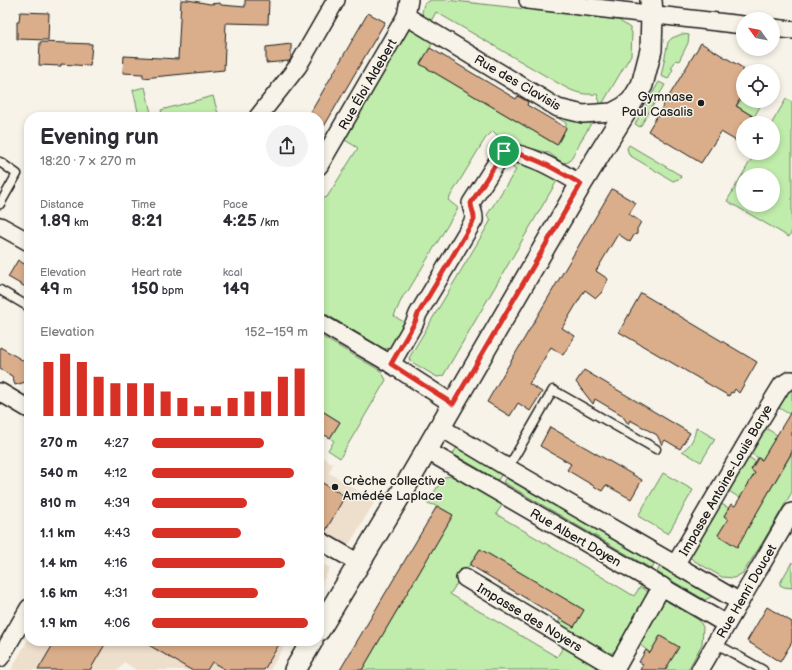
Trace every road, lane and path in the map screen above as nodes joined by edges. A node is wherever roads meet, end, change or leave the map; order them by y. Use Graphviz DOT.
graph roads {
  1 [pos="336,0"];
  2 [pos="528,0"];
  3 [pos="651,7"];
  4 [pos="408,8"];
  5 [pos="736,24"];
  6 [pos="635,97"];
  7 [pos="262,112"];
  8 [pos="324,157"];
  9 [pos="0,162"];
  10 [pos="581,184"];
  11 [pos="0,204"];
  12 [pos="0,226"];
  13 [pos="24,239"];
  14 [pos="0,290"];
  15 [pos="24,304"];
  16 [pos="324,325"];
  17 [pos="391,364"];
  18 [pos="792,380"];
  19 [pos="0,392"];
  20 [pos="453,404"];
  21 [pos="24,406"];
  22 [pos="440,427"];
  23 [pos="656,449"];
  24 [pos="426,450"];
  25 [pos="508,468"];
  26 [pos="792,512"];
  27 [pos="787,533"];
  28 [pos="324,543"];
  29 [pos="359,564"];
  30 [pos="675,566"];
  31 [pos="465,578"];
  32 [pos="662,586"];
  33 [pos="740,602"];
  34 [pos="24,617"];
  35 [pos="324,622"];
  36 [pos="726,624"];
  37 [pos="716,643"];
  38 [pos="309,646"];
  39 [pos="0,658"];
  40 [pos="616,669"];
  41 [pos="295,670"];
  42 [pos="700,670"];
  43 [pos="763,670"];
  1 -- 7 [label="street"];
  2 -- 3 [label="street"];
  3 -- 5 [label="street"];
  3 -- 6 [label="street"];
  4 -- 6 [label="street, Rue des Clavisis"];
  4 -- 8 [label="street, Rue Éloi Aldebert"];
  6 -- 10 [label="street"];
  9 -- 11 [label="lane"];
  10 -- 17 [label="street"];
  10 -- 20 [label="street"];
  12 -- 13 [label="street"];
  14 -- 15 [label="lane"];
  16 -- 17 [label="street"];
  17 -- 20 [label="street"];
  18 -- 30 [label="street, Impasse Antoine-Louis Barye"];
  19 -- 21 [label="street"];
  20 -- 22 [label="street"];
  22 -- 24 [label="street"];
  22 -- 25 [label="street, Rue Albert Doyen"];
  23 -- 25 [label="lane"];
  24 -- 29 [label="street"];
  24 -- 32 [label="street, Rue Albert Doyen"];
  25 -- 30 [label="street, Rue Albert Doyen"];
  26 -- 27 [label="street, Rue Henri Doucet"];
  27 -- 33 [label="street, Rue Henri Doucet"];
  28 -- 29 [label="street"];
  29 -- 35 [label="street"];
  30 -- 33 [label="street, Rue Albert Doyen"];
  31 -- 40 [label="street, Impasse des Noyers"];
  32 -- 36 [label="street, Rue Albert Doyen"];
  32 -- 40 [label="street"];
  33 -- 36 [label="street, Rue Henri Doucet"];
  34 -- 39 [label="street"];
  36 -- 37 [label="street, Rue Henri Doucet"];
  37 -- 42 [label="street, Rue Henri Doucet"];
  37 -- 43 [label="lane"];
  38 -- 41 [label="street"];
}
